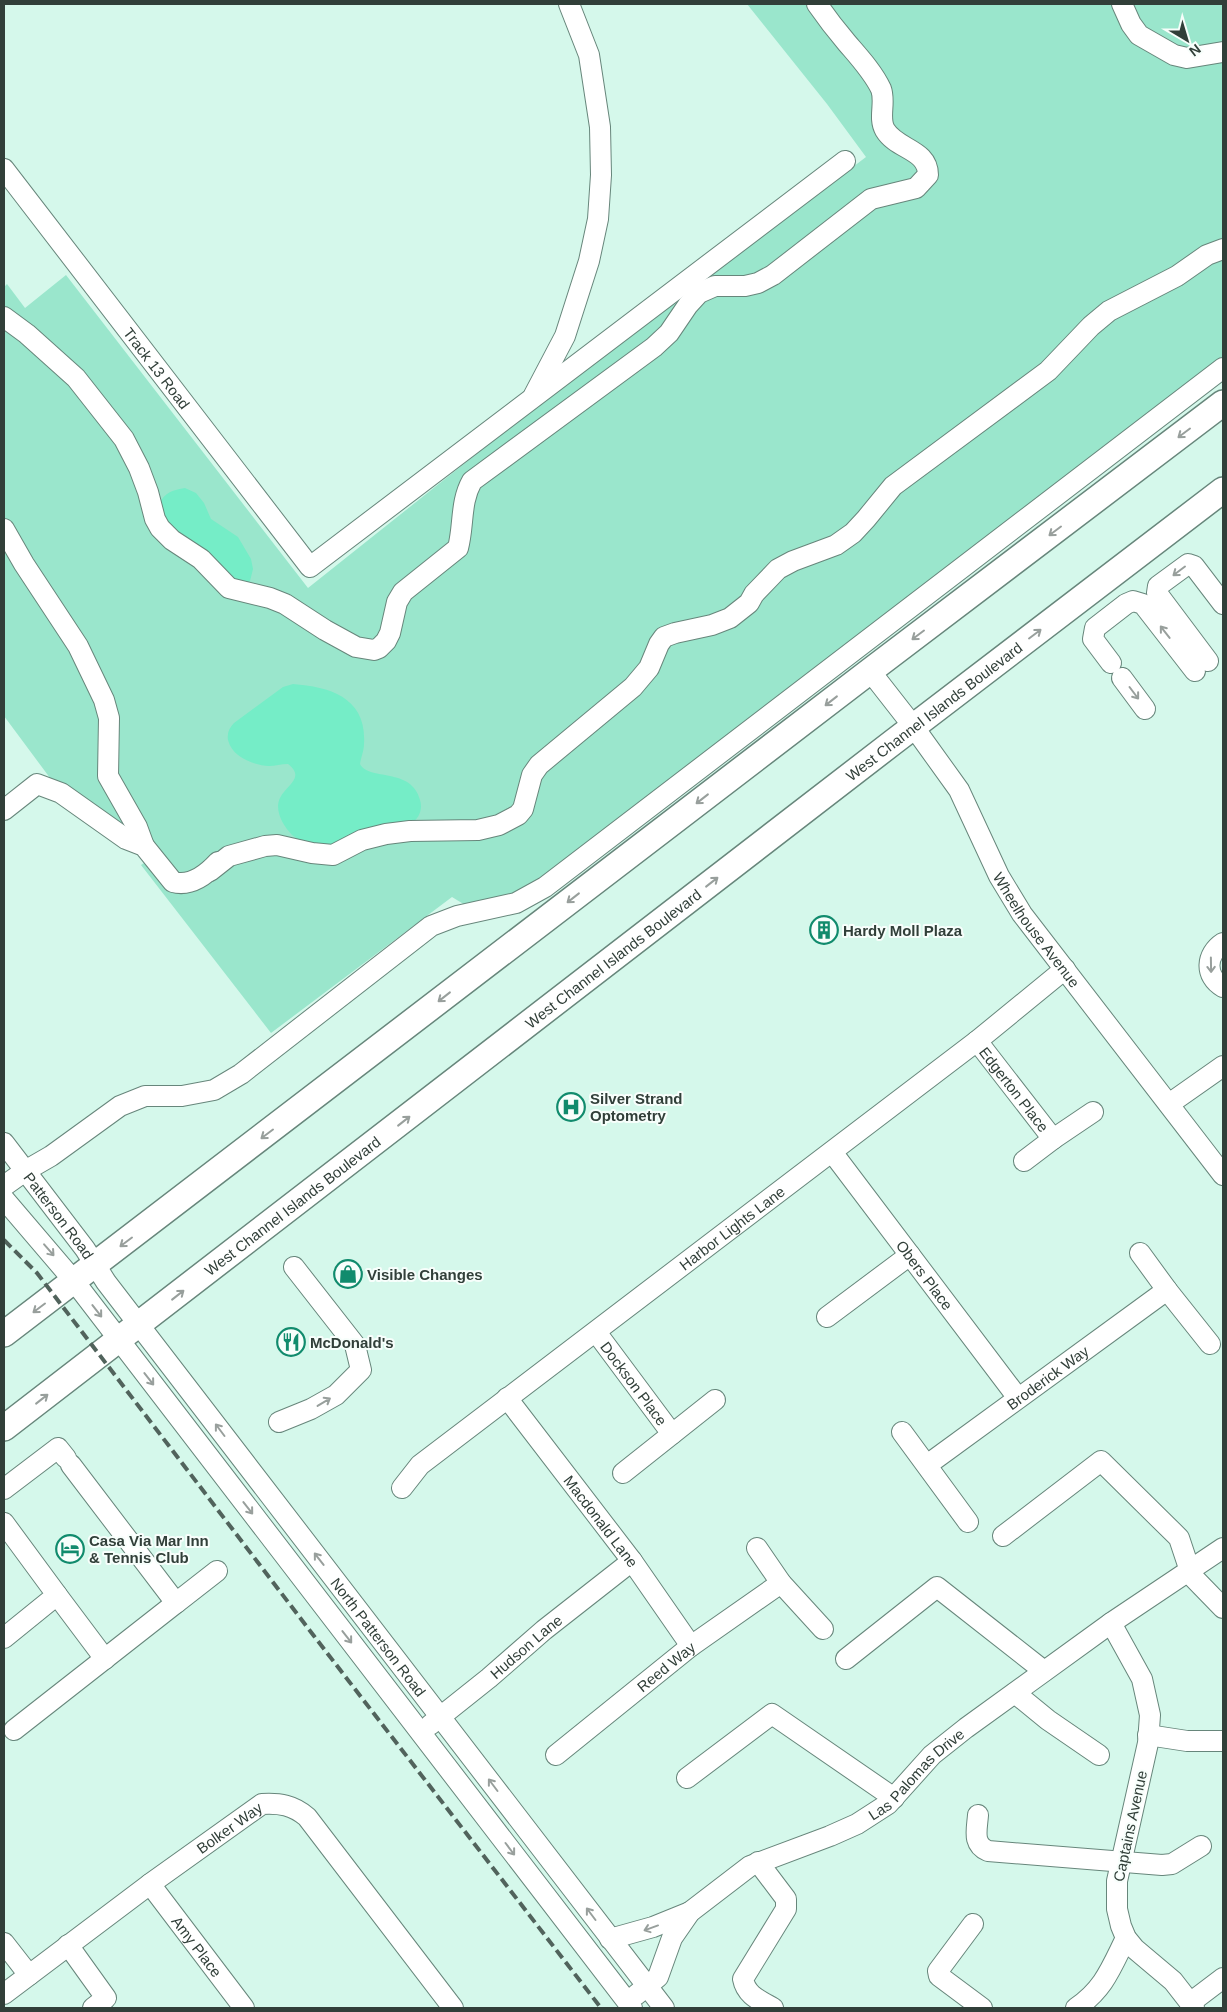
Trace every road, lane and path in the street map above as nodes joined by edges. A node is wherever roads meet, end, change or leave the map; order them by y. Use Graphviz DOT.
graph roads {
  1 [pos="569,4"];
  2 [pos="816,4"];
  3 [pos="1122,4"];
  4 [pos="1223,52"];
  5 [pos="844,161"];
  6 [pos="4,169"];
  7 [pos="1223,249"];
  8 [pos="4,317"];
  9 [pos="1223,368"];
  10 [pos="531,400"];
  11 [pos="1223,403"];
  12 [pos="1223,490"];
  13 [pos="4,529"];
  14 [pos="1223,604"];
  15 [pos="870,671"];
  16 [pos="1146,708"];
  17 [pos="914,726"];
  18 [pos="4,810"];
  19 [pos="144,846"];
  20 [pos="1223,943"];
  21 [pos="1064,969"];
  22 [pos="1223,987"];
  23 [pos="977,1040"];
  24 [pos="1223,1066"];
  25 [pos="1169,1104"];
  26 [pos="1093,1112"];
  27 [pos="1053,1139"];
  28 [pos="4,1143"];
  29 [pos="832,1152"];
  30 [pos="1024,1161"];
  31 [pos="25,1171"];
  32 [pos="1223,1175"];
  33 [pos="4,1186"];
  34 [pos="4,1199"];
  35 [pos="1140,1253"];
  36 [pos="910,1255"];
  37 [pos="96,1265"];
  38 [pos="294,1267"];
  39 [pos="74,1281"];
  40 [pos="1167,1290"];
  41 [pos="827,1317"];
  42 [pos="140,1325"];
  43 [pos="596,1332"];
  44 [pos="4,1334"];
  45 [pos="119,1341"];
  46 [pos="1210,1344"];
  47 [pos="507,1398"];
  48 [pos="1018,1398"];
  49 [pos="715,1400"];
  50 [pos="279,1422"];
  51 [pos="4,1428"];
  52 [pos="902,1432"];
  53 [pos="672,1434"];
  54 [pos="927,1465"];
  55 [pos="623,1473"];
  56 [pos="402,1488"];
  57 [pos="4,1489"];
  58 [pos="968,1522"];
  59 [pos="4,1523"];
  60 [pos="1002,1536"];
  61 [pos="756,1548"];
  62 [pos="1223,1548"];
  63 [pos="632,1561"];
  64 [pos="218,1571"];
  65 [pos="1189,1571"];
  66 [pos="781,1582"];
  67 [pos="57,1595"];
  68 [pos="176,1603"];
  69 [pos="1223,1608"];
  70 [pos="1111,1623"];
  71 [pos="823,1628"];
  72 [pos="4,1638"];
  73 [pos="691,1646"];
  74 [pos="105,1659"];
  75 [pos="846,1659"];
  76 [pos="1044,1671"];
  77 [pos="1015,1693"];
  78 [pos="440,1717"];
  79 [pos="14,1730"];
  80 [pos="420,1732"];
  81 [pos="1148,1735"];
  82 [pos="1223,1741"];
  83 [pos="556,1755"];
  84 [pos="1099,1755"];
  85 [pos="687,1778"];
  86 [pos="894,1798"];
  87 [pos="978,1815"];
  88 [pos="1201,1846"];
  89 [pos="758,1862"];
  90 [pos="1122,1862"];
  91 [pos="150,1884"];
  92 [pos="690,1912"];
  93 [pos="973,1924"];
  94 [pos="1126,1938"];
  95 [pos="610,1939"];
  96 [pos="4,1943"];
  97 [pos="68,1946"];
  98 [pos="29,1975"];
  99 [pos="1223,1978"];
  100 [pos="647,1986"];
  101 [pos="6,1987"];
  102 [pos="629,2005"];
  103 [pos="1192,2007"];
  104 [pos="93,2008"];
  105 [pos="244,2008"];
  106 [pos="453,2008"];
  107 [pos="664,2008"];
  108 [pos="773,2008"];
  109 [pos="982,2008"];
  110 [pos="1076,2008"];
  1 -- 10 [label="street"];
  2 -- 8 [label="street"];
  3 -- 4 [label="street"];
  5 -- 10 [label="street"];
  6 -- 10 [label="street, Track 13 Road"];
  7 -- 19 [label="street"];
  9 -- 31 [label="street"];
  11 -- 15 [label="main road, one-way"];
  17 -- 12 [label="main road, West Channel Islands Boulevard, one-way"];
  13 -- 19 [label="street"];
  14 -- 16 [label="street, one-way"];
  15 -- 17 [label="street, Wheelhouse Avenue"];
  15 -- 37 [label="main road, one-way"];
  17 -- 21 [label="street, Wheelhouse Avenue"];
  42 -- 17 [label="main road, West Channel Islands Boulevard, one-way"];
  18 -- 19 [label="street"];
  20 -- 22 [label="street, one-way"];
  21 -- 23 [label="street, Harbor Lights Lane"];
  21 -- 25 [label="street, Wheelhouse Avenue"];
  23 -- 27 [label="street, Edgerton Place"];
  23 -- 29 [label="street, Harbor Lights Lane"];
  24 -- 25 [label="street"];
  25 -- 32 [label="street, Wheelhouse Avenue"];
  26 -- 27 [label="street, Edgerton Place"];
  27 -- 30 [label="street, Edgerton Place"];
  28 -- 31 [label="street, Patterson Road"];
  29 -- 36 [label="street, Obers Place"];
  29 -- 43 [label="street, Harbor Lights Lane"];
  31 -- 33 [label="street"];
  31 -- 37 [label="street, Patterson Road"];
  34 -- 39 [label="street, Patterson Road, one-way"];
  35 -- 40 [label="street"];
  36 -- 41 [label="street"];
  36 -- 48 [label="street, Obers Place"];
  37 -- 39 [label="main road"];
  37 -- 42 [label="street, North Patterson Road"];
  50 -- 38 [label="street, one-way"];
  39 -- 44 [label="main road, one-way"];
  39 -- 45 [label="street, North Patterson Road, one-way"];
  40 -- 46 [label="street"];
  40 -- 48 [label="street, Broderick Way"];
  42 -- 45 [label="main road, West Channel Islands Boulevard"];
  78 -- 42 [label="street, North Patterson Road, one-way"];
  43 -- 47 [label="street, Harbor Lights Lane"];
  43 -- 53 [label="street, Dockson Place"];
  51 -- 45 [label="main road, West Channel Islands Boulevard, one-way"];
  45 -- 80 [label="street, North Patterson Road, one-way"];
  47 -- 56 [label="street, Harbor Lights Lane"];
  47 -- 63 [label="street, Macdonald Lane"];
  48 -- 54 [label="street, Broderick Way"];
  49 -- 53 [label="street"];
  52 -- 54 [label="street"];
  53 -- 55 [label="street"];
  54 -- 58 [label="street"];
  57 -- 68 [label="street"];
  59 -- 67 [label="street"];
  60 -- 65 [label="street"];
  61 -- 66 [label="street"];
  62 -- 65 [label="street, Las Palomas Drive"];
  63 -- 73 [label="street, Macdonald Lane"];
  63 -- 78 [label="street, Hudson Lane"];
  64 -- 68 [label="street"];
  65 -- 69 [label="street"];
  65 -- 70 [label="street, Las Palomas Drive"];
  66 -- 71 [label="street"];
  66 -- 73 [label="street, Reed Way"];
  67 -- 72 [label="street"];
  67 -- 74 [label="street"];
  68 -- 74 [label="street"];
  70 -- 76 [label="street, Las Palomas Drive"];
  70 -- 81 [label="street, Captains Avenue"];
  73 -- 83 [label="street, Reed Way"];
  74 -- 79 [label="street"];
  75 -- 76 [label="street"];
  76 -- 77 [label="street, Las Palomas Drive"];
  77 -- 84 [label="street"];
  77 -- 86 [label="street, Las Palomas Drive"];
  78 -- 80 [label="street, Hudson Lane"];
  95 -- 78 [label="street, North Patterson Road, one-way"];
  80 -- 102 [label="street, North Patterson Road, one-way"];
  81 -- 82 [label="street"];
  81 -- 90 [label="street, Captains Avenue"];
  85 -- 86 [label="street"];
  86 -- 89 [label="street, Las Palomas Drive"];
  87 -- 90 [label="street"];
  88 -- 90 [label="street"];
  89 -- 92 [label="street, Las Palomas Drive"];
  89 -- 108 [label="street"];
  90 -- 94 [label="street, Captains Avenue"];
  91 -- 97 [label="street, Bolker Way"];
  91 -- 105 [label="street, Amy Place"];
  91 -- 106 [label="street, Bolker Way"];
  92 -- 95 [label="street, one-way"];
  92 -- 100 [label="street, Las Palomas Drive"];
  93 -- 109 [label="street"];
  94 -- 103 [label="street, Captains Avenue"];
  94 -- 110 [label="street"];
  95 -- 100 [label="street, North Patterson Road"];
  96 -- 98 [label="street"];
  97 -- 98 [label="street, Bolker Way"];
  97 -- 104 [label="street"];
  98 -- 101 [label="street, Bolker Way"];
  99 -- 103 [label="street"];
  100 -- 102 [label="street, Las Palomas Drive"];
  100 -- 107 [label="street, North Patterson Road"];
}
